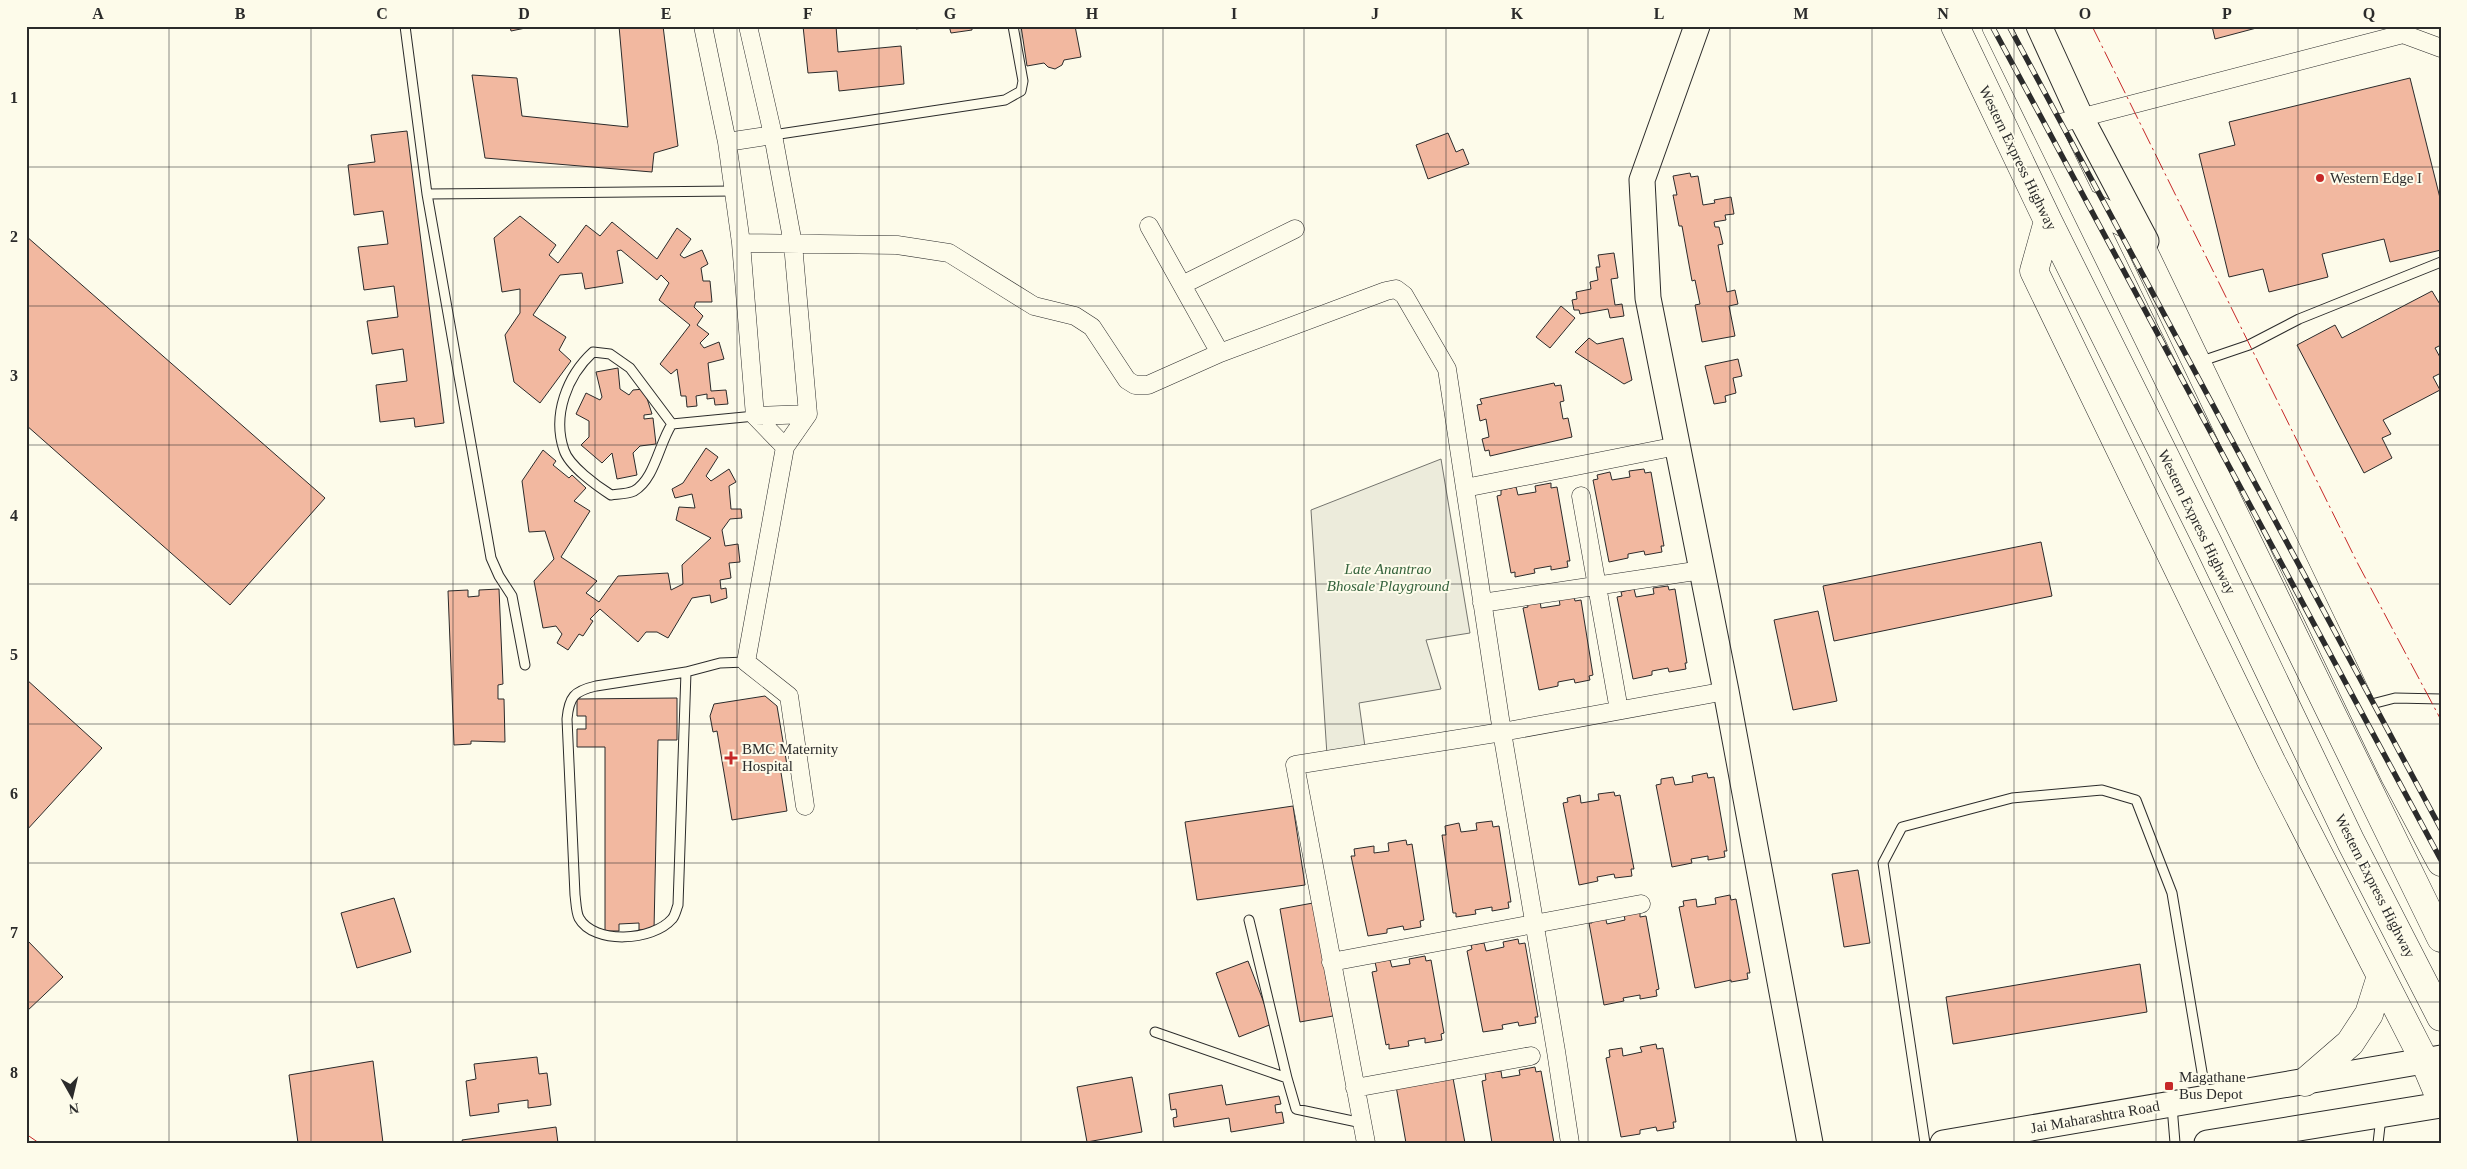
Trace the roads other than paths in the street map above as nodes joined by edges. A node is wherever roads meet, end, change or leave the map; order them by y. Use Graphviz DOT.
graph roads {
  1 [pos="405,26"];
  2 [pos="703,26"];
  3 [pos="748,26"];
  4 [pos="1013,26"];
  5 [pos="1697,26"];
  6 [pos="1955,26"];
  7 [pos="1996,26"];
  8 [pos="2039,26"];
  9 [pos="2441,48"];
  10 [pos="2081,118"];
  11 [pos="2045,127"];
  12 [pos="773,135"];
  13 [pos="727,142"];
  14 [pos="734,191"];
  15 [pos="427,194"];
  16 [pos="2082,202"];
  17 [pos="2048,221"];
  18 [pos="1149,226"];
  19 [pos="1295,229"];
  20 [pos="741,243"];
  21 [pos="793,244"];
  22 [pos="2441,262"];
  23 [pos="1182,285"];
  24 [pos="1220,353"];
  25 [pos="2202,361"];
  26 [pos="808,414"];
  27 [pos="755,416"];
  28 [pos="672,424"];
  29 [pos="1677,446"];
  30 [pos="785,447"];
  31 [pos="1465,488"];
  32 [pos="1581,496"];
  33 [pos="1702,570"];
  34 [pos="1596,585"];
  35 [pos="1482,603"];
  36 [pos="746,662"];
  37 [pos="525,664"];
  38 [pos="686,672"];
  39 [pos="1726,691"];
  40 [pos="2441,699"];
  41 [pos="2367,705"];
  42 [pos="1619,710"];
  43 [pos="1502,732"];
  44 [pos="805,806"];
  45 [pos="2434,833"];
  46 [pos="2441,862"];
  47 [pos="1641,904"];
  48 [pos="1249,920"];
  49 [pos="1535,923"];
  50 [pos="2441,938"];
  51 [pos="1331,962"];
  52 [pos="2381,976"];
  53 [pos="2441,1017"];
  54 [pos="1155,1032"];
  55 [pos="1531,1056"];
  56 [pos="2433,1060"];
  57 [pos="1287,1078"];
  58 [pos="2305,1082"];
  59 [pos="1354,1088"];
  60 [pos="2206,1098"];
  61 [pos="2441,1100"];
  62 [pos="2172,1104"];
  63 [pos="2441,1105"];
  64 [pos="2381,1115"];
  65 [pos="1362,1123"];
  66 [pos="1366,1143"];
  67 [pos="1570,1143"];
  68 [pos="1810,1143"];
  69 [pos="1925,1143"];
  70 [pos="1943,1143"];
  71 [pos="2176,1143"];
  72 [pos="2207,1143"];
  73 [pos="2378,1143"];
  1 -- 15 [label="lane"];
  2 -- 13 [label="street"];
  3 -- 12 [label="street"];
  4 -- 12 [label="lane"];
  5 -- 29 [label="street"];
  6 -- 17 [label="highway, Western Express Highway"];
  7 -- 11 [label="highway"];
  8 -- 10 [label="street"];
  9 -- 10 [label="street"];
  10 -- 11 [label="street"];
  10 -- 25 [label="street"];
  11 -- 16 [label="highway"];
  12 -- 13 [label="street"];
  12 -- 21 [label="street"];
  13 -- 14 [label="street"];
  14 -- 15 [label="lane"];
  14 -- 20 [label="street"];
  15 -- 37 [label="lane"];
  16 -- 25 [label="highway"];
  16 -- 50 [label="highway"];
  17 -- 52 [label="highway"];
  17 -- 53 [label="highway, Western Express Highway"];
  18 -- 23 [label="street"];
  19 -- 23 [label="street"];
  20 -- 21 [label="street"];
  20 -- 27 [label="street"];
  21 -- 24 [label="street"];
  21 -- 26 [label="street"];
  22 -- 25 [label="lane"];
  23 -- 24 [label="street"];
  24 -- 31 [label="street"];
  25 -- 41 [label="highway"];
  26 -- 27 [label="street"];
  26 -- 30 [label="street"];
  27 -- 28 [label="lane"];
  27 -- 30 [label="street"];
  28 -- 28 [label="lane"];
  29 -- 31 [label="street"];
  29 -- 33 [label="street"];
  30 -- 36 [label="street"];
  31 -- 35 [label="street"];
  32 -- 34 [label="street"];
  33 -- 34 [label="street"];
  33 -- 39 [label="street"];
  34 -- 35 [label="street"];
  34 -- 42 [label="street"];
  35 -- 43 [label="street"];
  36 -- 38 [label="lane"];
  36 -- 44 [label="street"];
  38 -- 38 [label="lane"];
  39 -- 42 [label="street"];
  39 -- 68 [label="street"];
  40 -- 41 [label="lane"];
  41 -- 45 [label="highway"];
  42 -- 43 [label="street"];
  43 -- 49 [label="street"];
  43 -- 51 [label="street"];
  45 -- 46 [label="highway"];
  47 -- 49 [label="street"];
  48 -- 57 [label="lane"];
  49 -- 51 [label="street"];
  49 -- 67 [label="street"];
  51 -- 59 [label="street"];
  52 -- 56 [label="highway"];
  52 -- 58 [label="highway"];
  54 -- 57 [label="lane"];
  55 -- 59 [label="street"];
  56 -- 58 [label="street, Jai Maharashtra Road"];
  56 -- 61 [label="highway"];
  57 -- 65 [label="lane"];
  58 -- 60 [label="street, Jai Maharashtra Road"];
  59 -- 65 [label="street"];
  60 -- 62 [label="street, Jai Maharashtra Road"];
  60 -- 69 [label="lane"];
  62 -- 70 [label="street, Jai Maharashtra Road"];
  62 -- 71 [label="lane"];
  63 -- 64 [label="street"];
  64 -- 72 [label="street"];
  64 -- 73 [label="lane"];
  65 -- 66 [label="street"];
}
